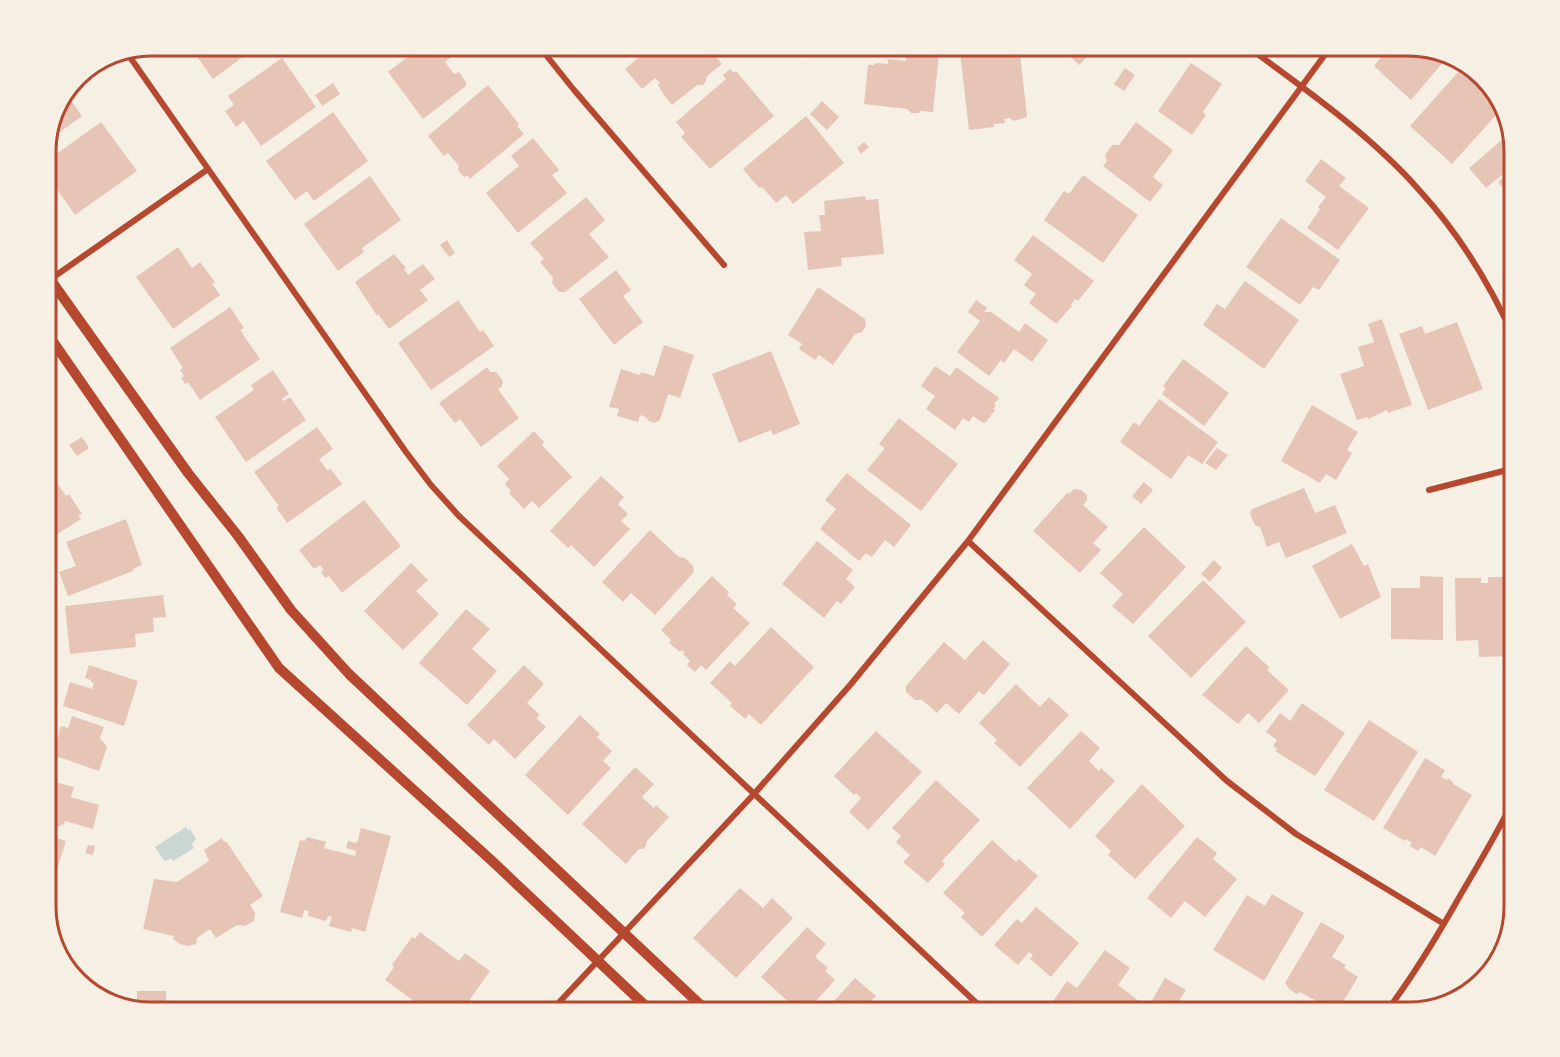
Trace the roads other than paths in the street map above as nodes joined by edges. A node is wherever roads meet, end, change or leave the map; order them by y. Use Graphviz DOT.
graph roads {
  1 [pos="547,56"];
  2 [pos="1260,56"];
  3 [pos="1324,56"];
  4 [pos="130,58"];
  5 [pos="1302,86"];
  6 [pos="208,169"];
  7 [pos="724,265"];
  8 [pos="56,272"];
  9 [pos="56,290"];
  10 [pos="1504,319"];
  11 [pos="56,346"];
  12 [pos="1504,471"];
  13 [pos="1429,490"];
  14 [pos="969,542"];
  15 [pos="754,794"];
  16 [pos="1504,821"];
  17 [pos="1444,924"];
  18 [pos="623,933"];
  19 [pos="599,961"];
  20 [pos="561,1001"];
  21 [pos="641,1001"];
  22 [pos="696,1001"];
  23 [pos="974,1001"];
  24 [pos="1394,1001"];
  1 -- 7 [label="street"];
  2 -- 5 [label="street"];
  3 -- 5 [label="street"];
  4 -- 6 [label="street"];
  5 -- 10 [label="street"];
  5 -- 14 [label="street"];
  6 -- 8 [label="street"];
  6 -- 15 [label="street"];
  9 -- 18 [label="street"];
  11 -- 19 [label="street"];
  12 -- 13 [label="street"];
  14 -- 15 [label="street"];
  14 -- 17 [label="street"];
  15 -- 18 [label="street"];
  15 -- 23 [label="street"];
  16 -- 17 [label="street"];
  17 -- 24 [label="street"];
  18 -- 19 [label="street"];
  18 -- 22 [label="street"];
  19 -- 20 [label="street"];
  19 -- 21 [label="street"];
}
